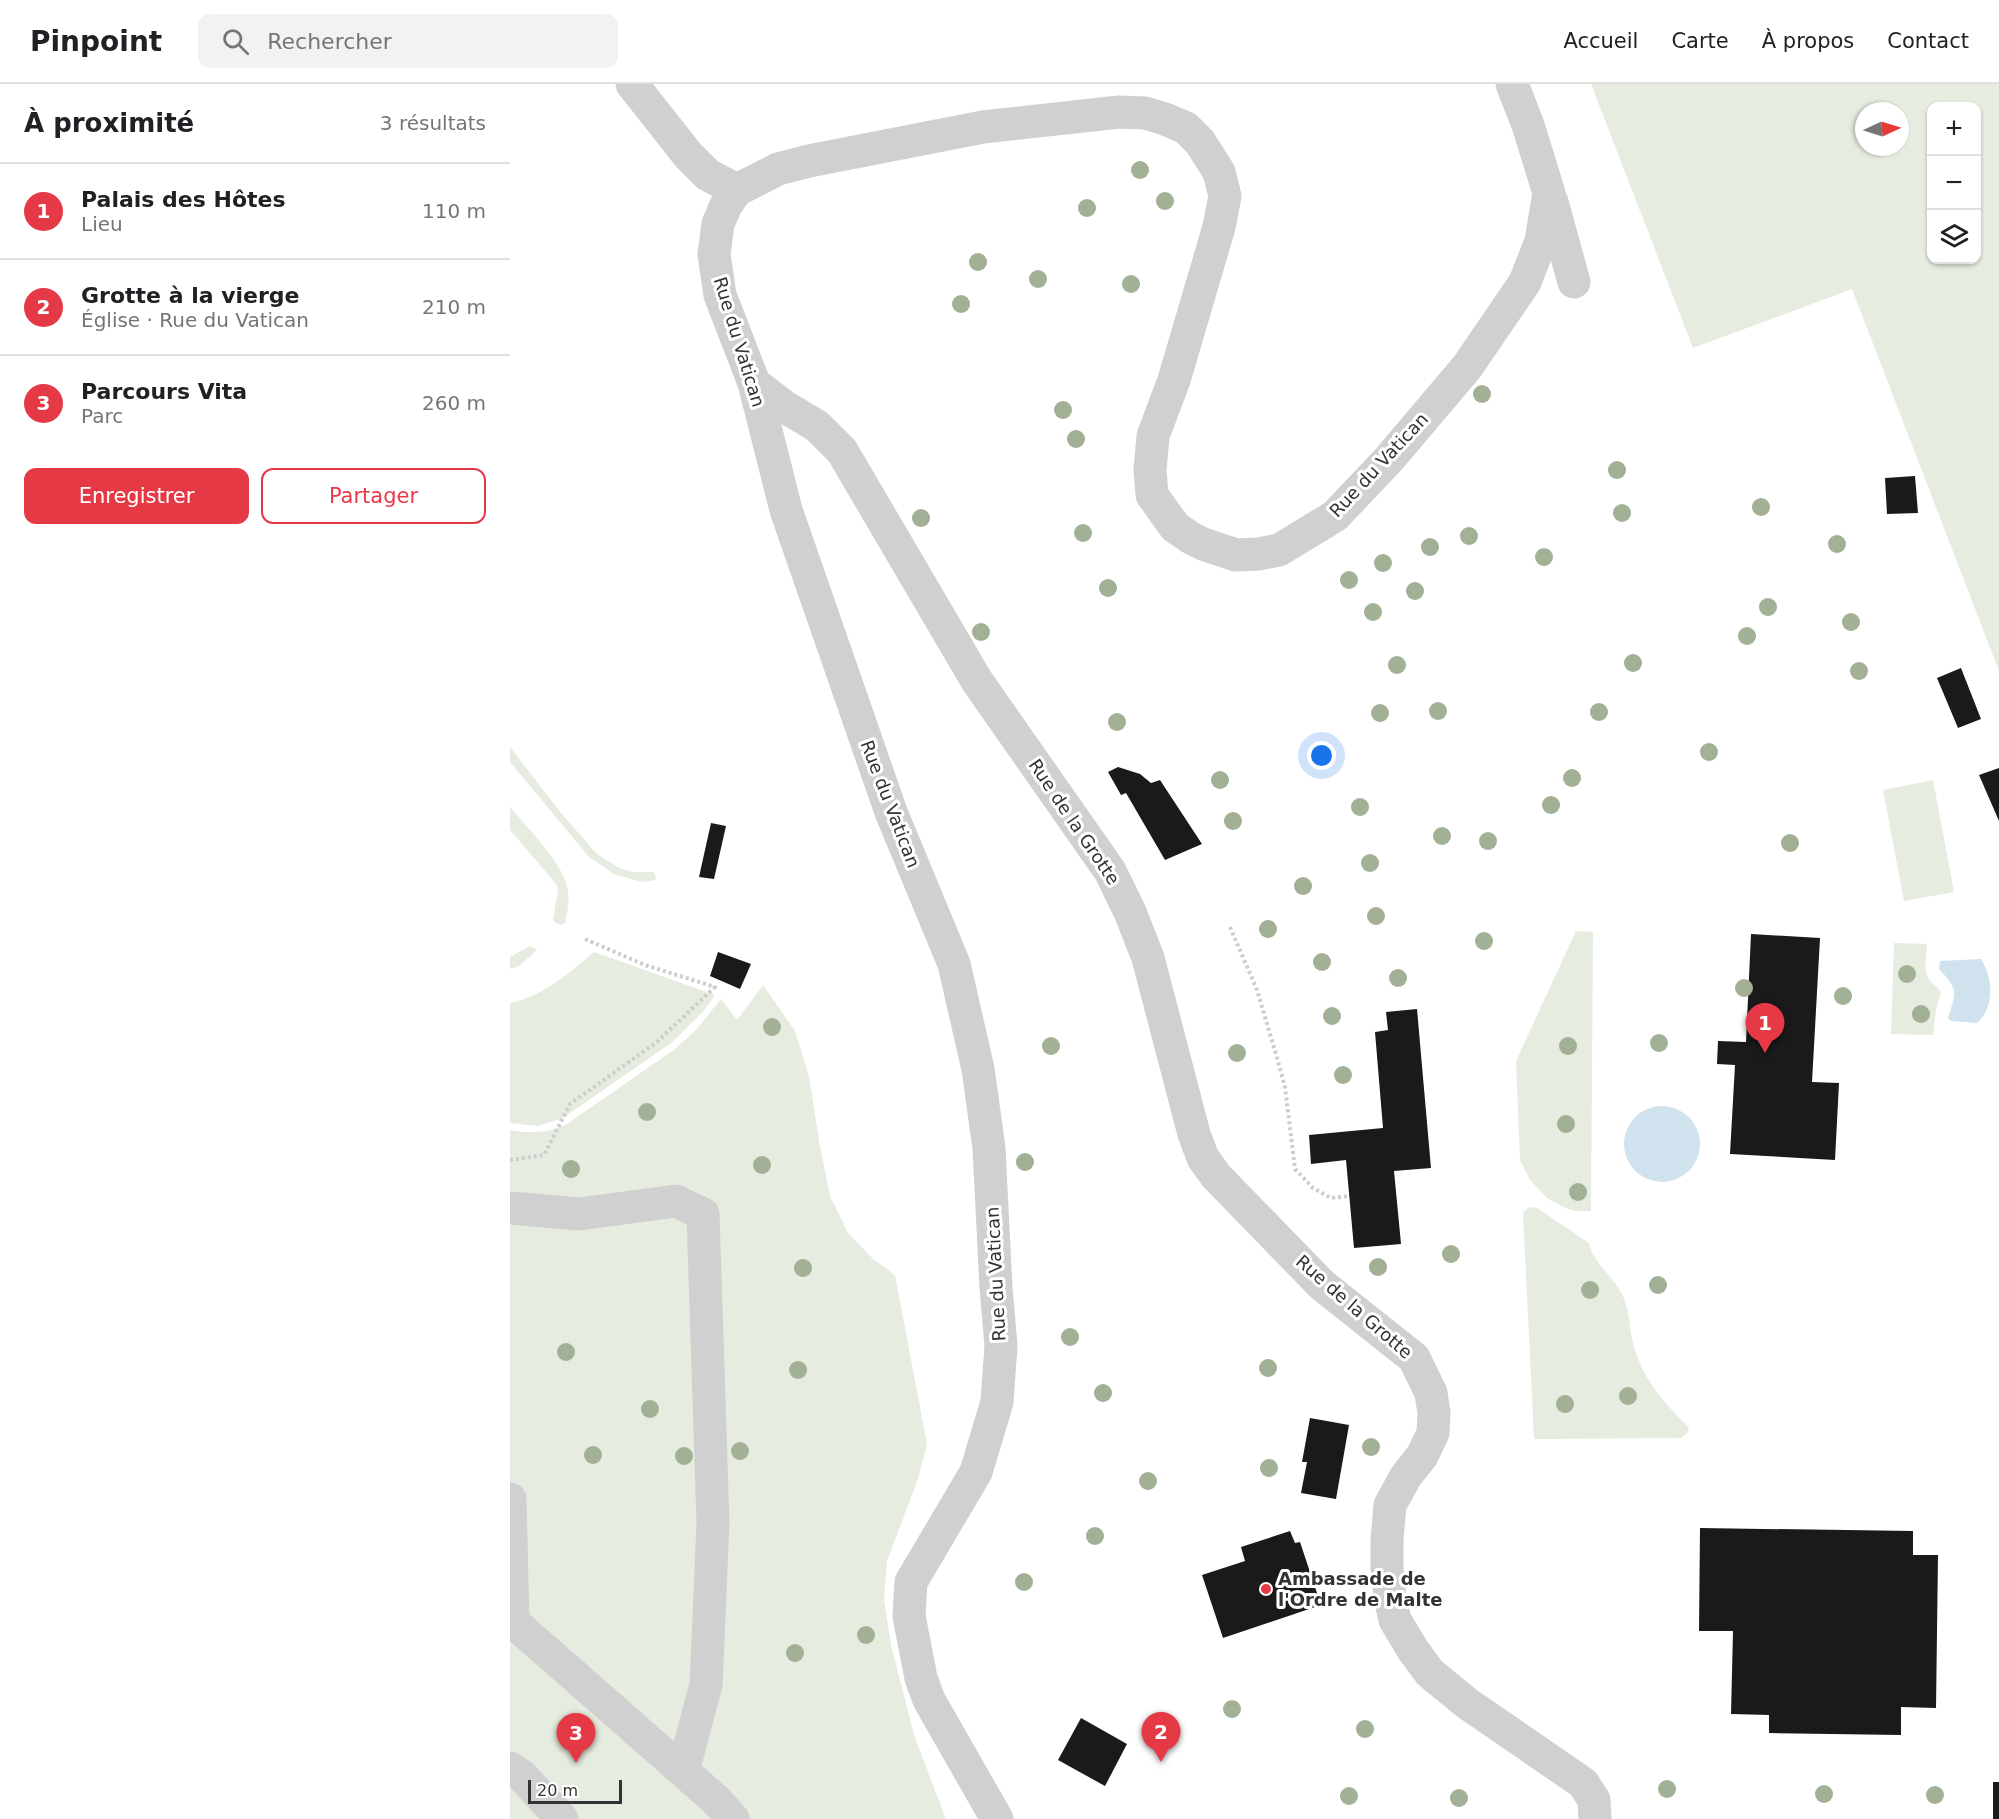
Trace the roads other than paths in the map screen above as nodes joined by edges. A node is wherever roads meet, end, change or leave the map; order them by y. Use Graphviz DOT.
graph roads {
  1 [pos="632,84"];
  2 [pos="1512,84"];
  3 [pos="737,190"];
  4 [pos="1549,193"];
  5 [pos="1574,282"];
  6 [pos="754,383"];
  7 [pos="510,1208"];
  8 [pos="510,1499"];
  9 [pos="510,1768"];
  10 [pos="682,1771"];
  11 [pos="562,1819"];
  12 [pos="733,1819"];
  13 [pos="997,1819"];
  14 [pos="1594,1819"];
  1 -- 3 [label="street"];
  2 -- 4 [label="street, Rue du Vatican"];
  3 -- 4 [label="street, Rue du Vatican"];
  3 -- 6 [label="street, Rue du Vatican"];
  4 -- 5 [label="street"];
  6 -- 13 [label="street, Rue du Vatican"];
  6 -- 14 [label="street, Rue de la Grotte"];
  7 -- 10 [label="street"];
  8 -- 10 [label="street"];
  9 -- 11 [label="street"];
  10 -- 12 [label="street"];
}
